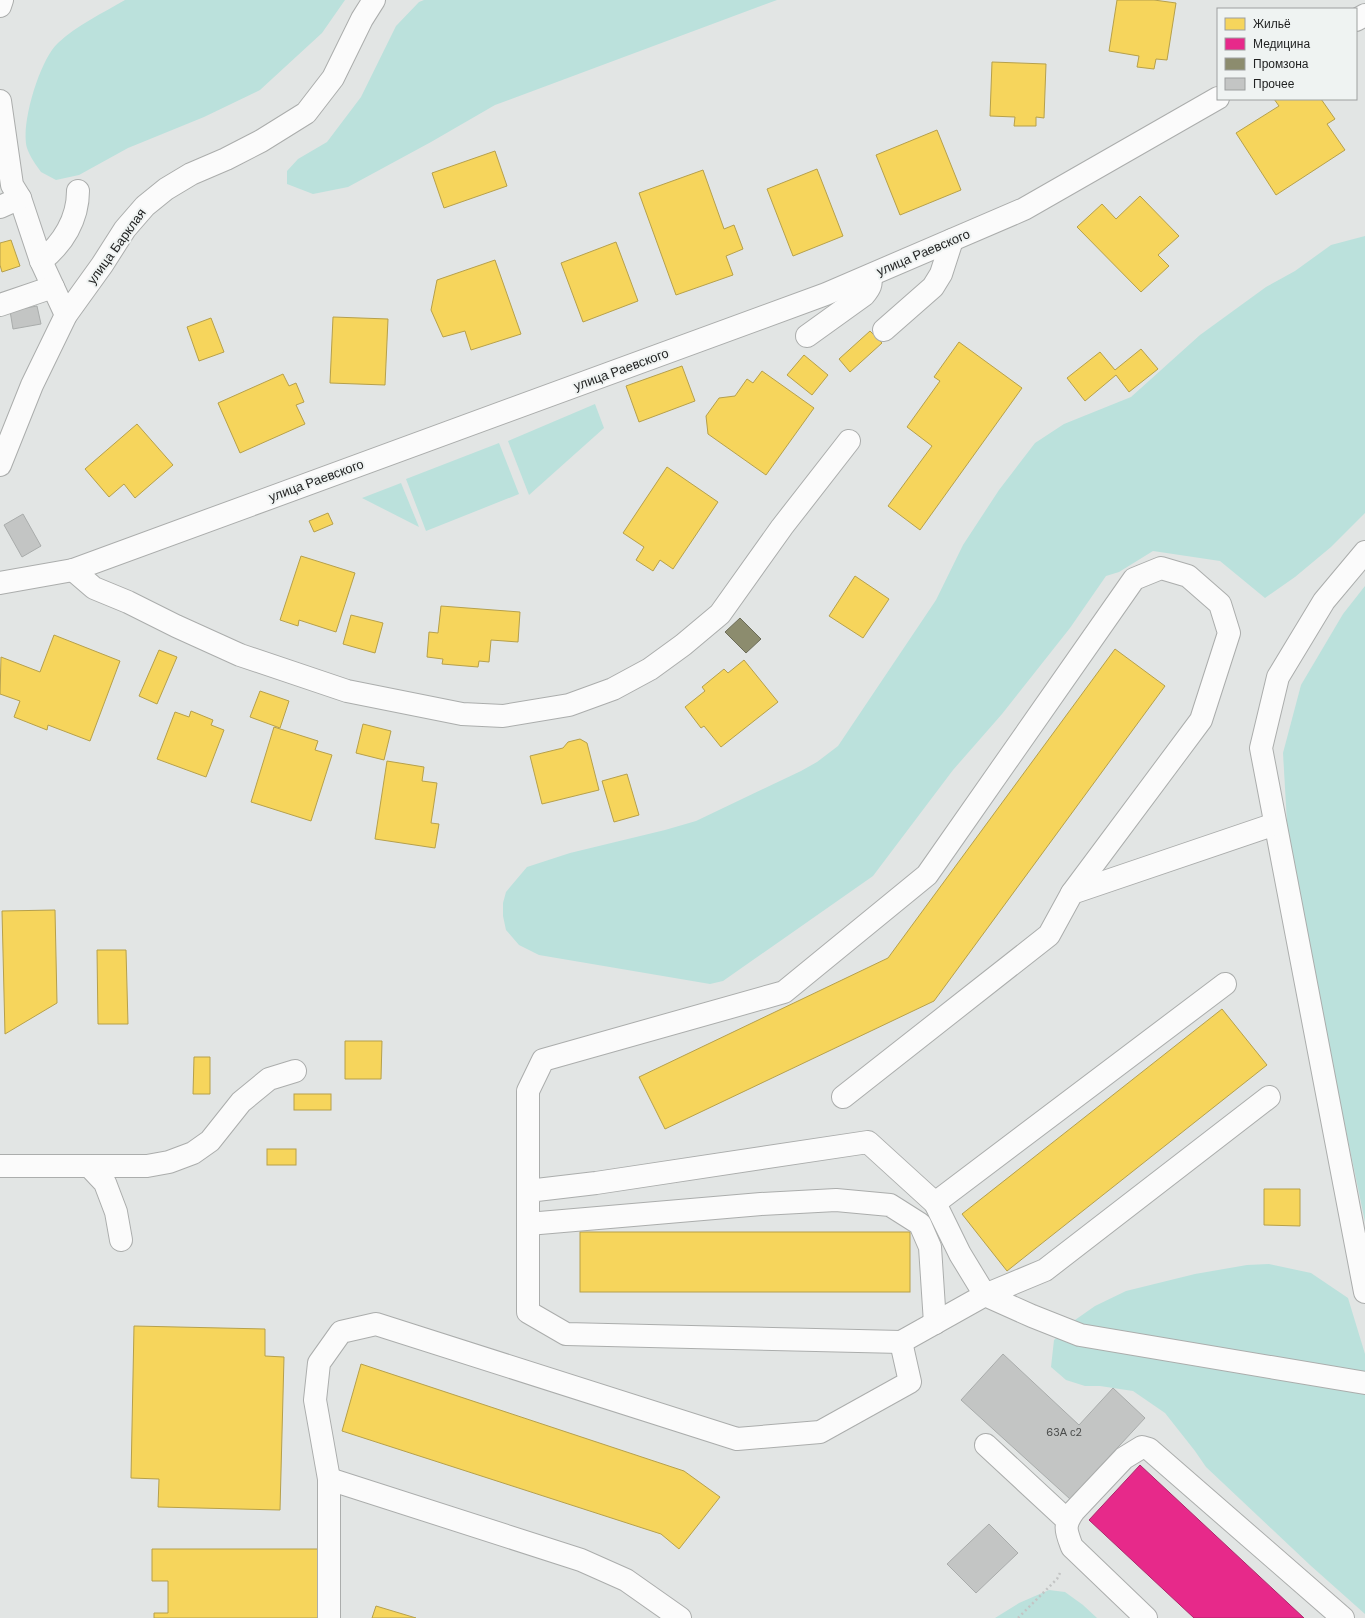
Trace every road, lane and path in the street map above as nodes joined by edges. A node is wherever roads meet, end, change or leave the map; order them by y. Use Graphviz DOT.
graph roads {
  1 [pos="2,0"];
  2 [pos="374,0"];
  3 [pos="0,6"];
  4 [pos="1217,99"];
  5 [pos="0,101"];
  6 [pos="78,191"];
  7 [pos="20,198"];
  8 [pos="0,207"];
  9 [pos="952,240"];
  10 [pos="41,261"];
  11 [pos="870,276"];
  12 [pos="53,287"];
  13 [pos="0,305"];
  14 [pos="66,315"];
  15 [pos="884,330"];
  16 [pos="807,336"];
  17 [pos="849,441"];
  18 [pos="0,465"];
  19 [pos="1365,552"];
  20 [pos="72,570"];
  21 [pos="0,583"];
  22 [pos="1275,824"];
  23 [pos="1072,893"];
  24 [pos="1225,984"];
  25 [pos="295,1071"];
  26 [pos="843,1097"];
  27 [pos="1269,1097"];
  28 [pos="0,1166"];
  29 [pos="89,1166"];
  30 [pos="528,1191"];
  31 [pos="935,1203"];
  32 [pos="528,1224"];
  33 [pos="121,1240"];
  34 [pos="1365,1292"];
  35 [pos="985,1295"];
  36 [pos="935,1323"];
  37 [pos="901,1342"];
  38 [pos="1365,1383"];
  39 [pos="986,1445"];
  40 [pos="329,1479"];
  41 [pos="1067,1520"];
  42 [pos="1072,1547"];
  43 [pos="329,1618"];
  44 [pos="680,1618"];
  45 [pos="1018,1618"];
  46 [pos="1146,1618"];
  47 [pos="1343,1618"];
  1 -- 3 [label="street"];
  2 -- 14 [label="street, улица Барклая"];
  4 -- 9 [label="street, улица Раевского"];
  5 -- 7 [label="street"];
  6 -- 10 [label="street"];
  7 -- 8 [label="street"];
  7 -- 10 [label="street"];
  9 -- 11 [label="street, улица Раевского"];
  9 -- 15 [label="street"];
  10 -- 12 [label="street"];
  11 -- 16 [label="street"];
  11 -- 20 [label="street, улица Раевского"];
  12 -- 13 [label="street"];
  12 -- 14 [label="street"];
  14 -- 18 [label="street, улица Барклая"];
  17 -- 20 [label="street"];
  19 -- 22 [label="street"];
  20 -- 21 [label="street, улица Раевского"];
  22 -- 23 [label="street"];
  22 -- 34 [label="street"];
  23 -- 26 [label="street"];
  23 -- 30 [label="street"];
  24 -- 31 [label="street"];
  25 -- 29 [label="street"];
  27 -- 35 [label="street"];
  28 -- 29 [label="street"];
  29 -- 33 [label="street"];
  30 -- 31 [label="street"];
  30 -- 32 [label="street"];
  31 -- 35 [label="street"];
  32 -- 36 [label="street"];
  32 -- 37 [label="street"];
  35 -- 36 [label="street"];
  35 -- 38 [label="street"];
  36 -- 37 [label="street"];
  37 -- 40 [label="street"];
  39 -- 41 [label="street"];
  40 -- 43 [label="street"];
  40 -- 44 [label="street"];
  41 -- 42 [label="street"];
  41 -- 47 [label="street"];
  42 -- 45 [label="path"];
  42 -- 46 [label="street"];
}
